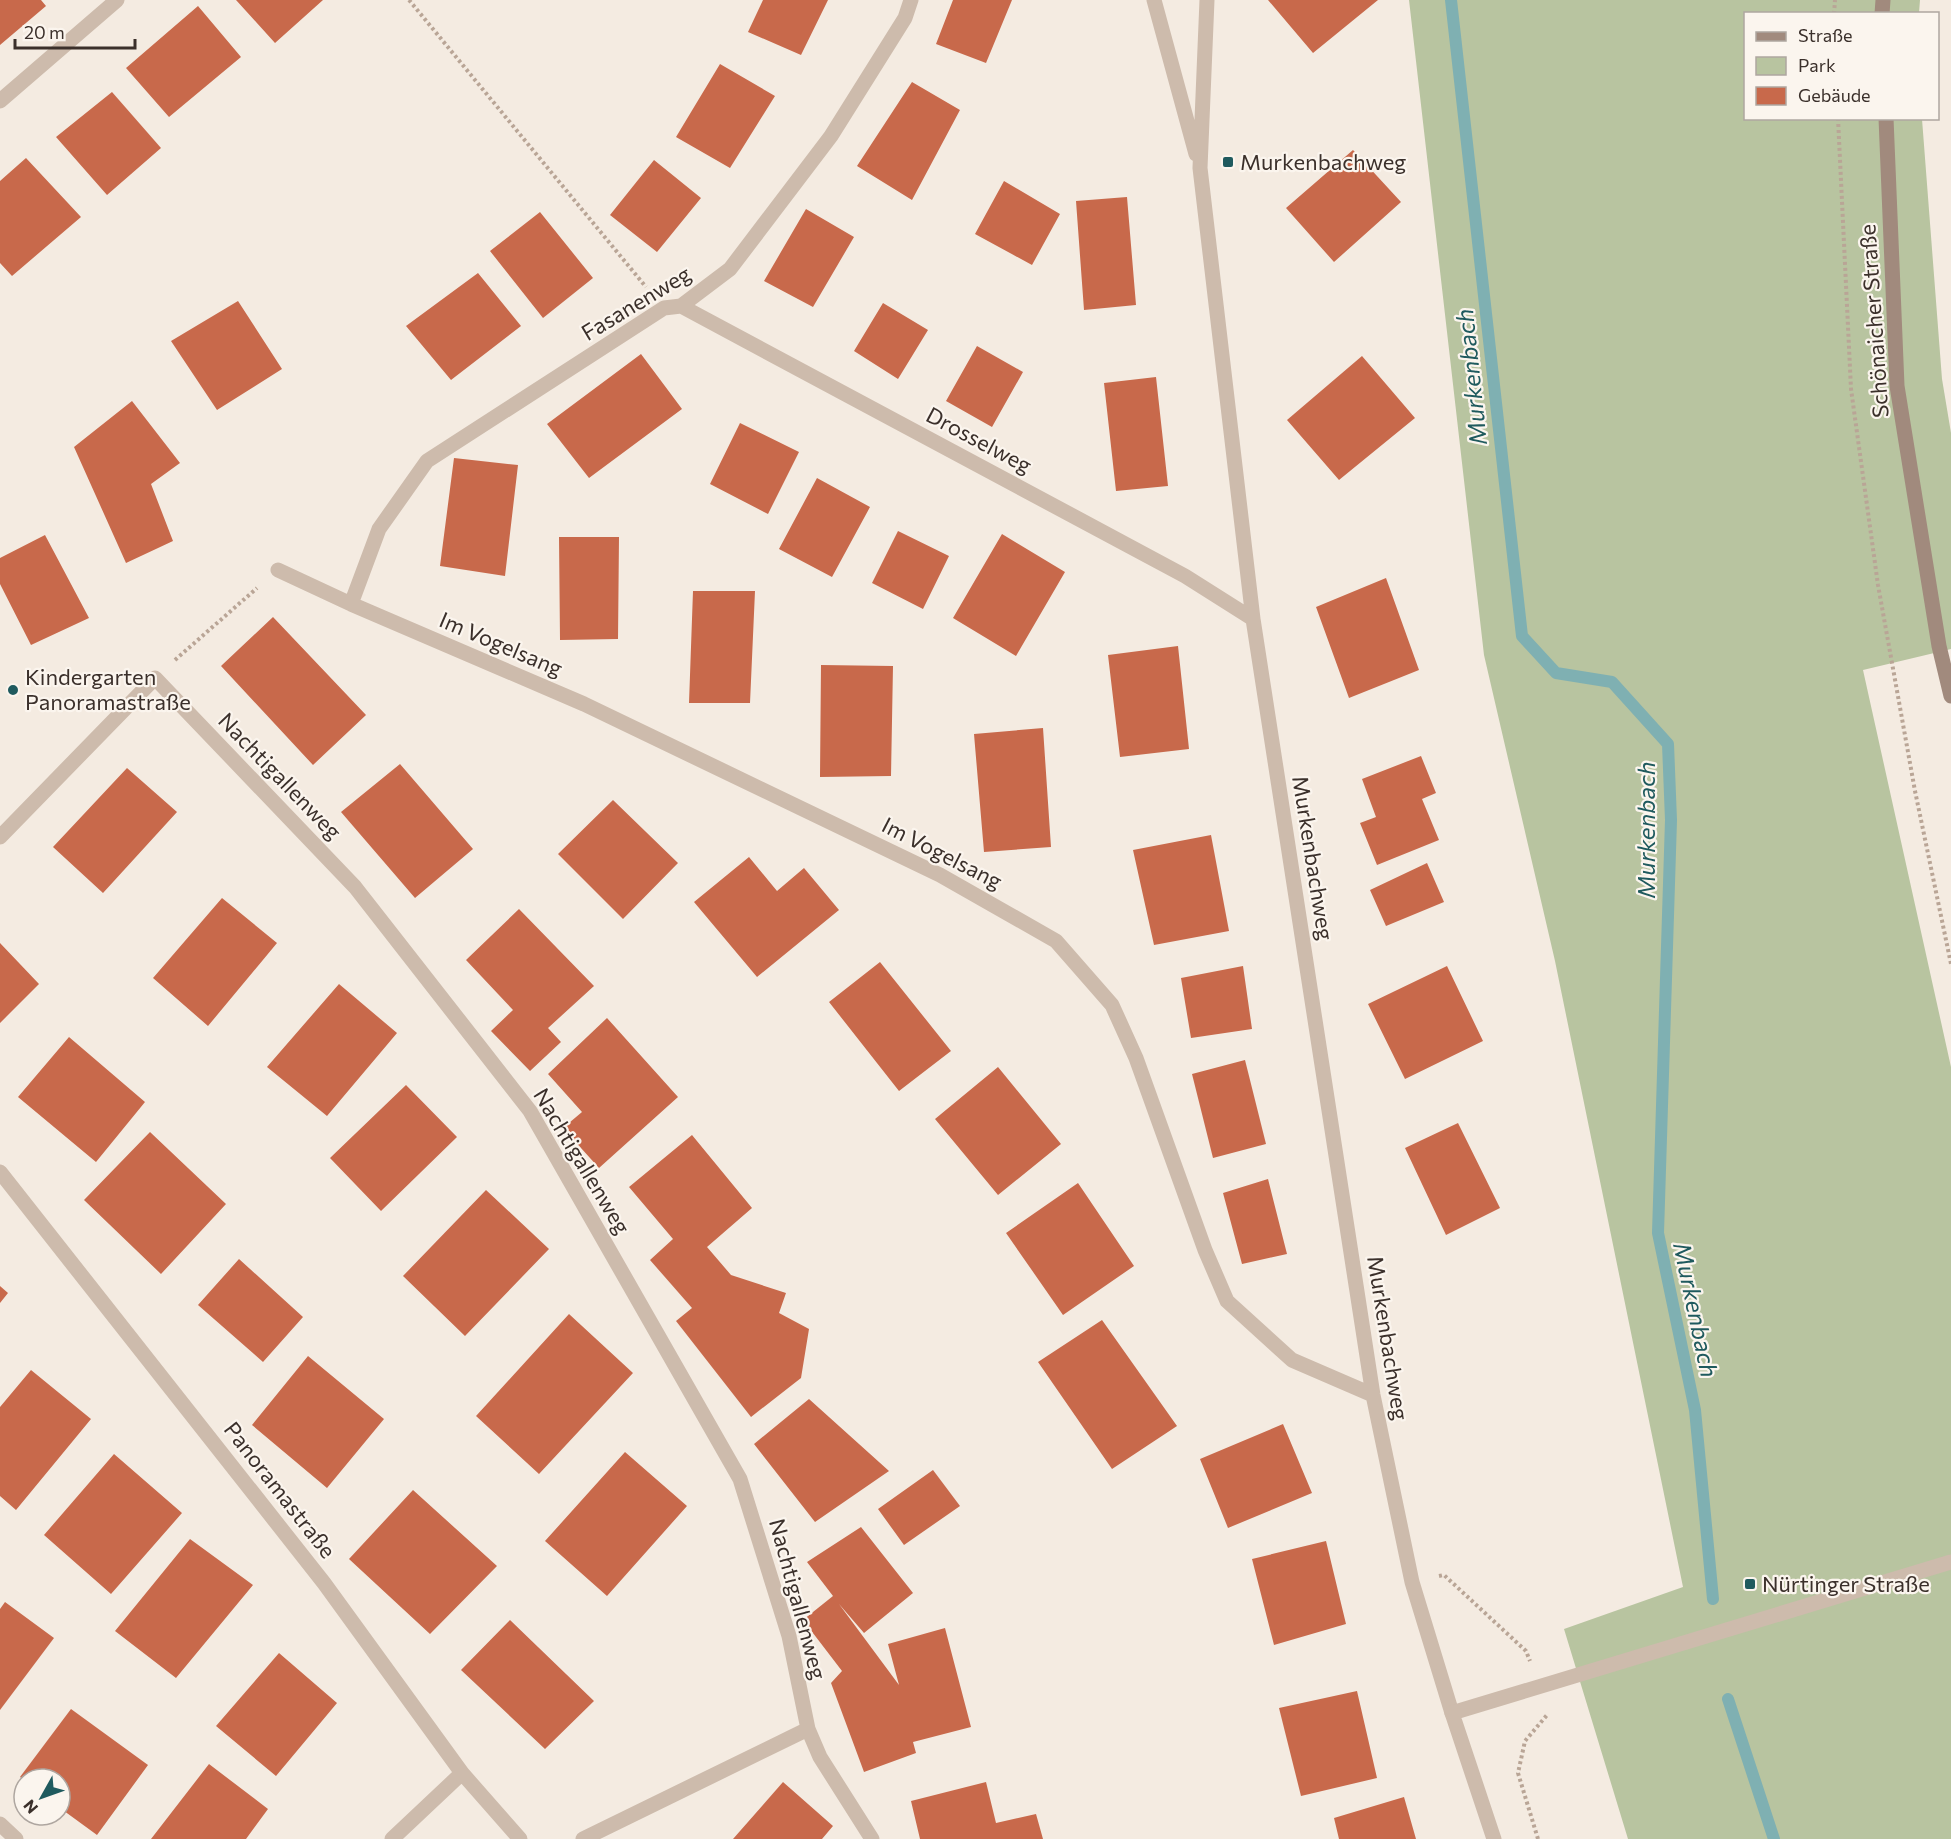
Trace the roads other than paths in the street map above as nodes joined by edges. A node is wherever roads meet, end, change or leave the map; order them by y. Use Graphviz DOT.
graph roads {
  1 [pos="117,0"];
  2 [pos="911,0"];
  3 [pos="1154,0"];
  4 [pos="1207,0"];
  5 [pos="0,101"];
  6 [pos="1886,120"];
  7 [pos="1200,168"];
  8 [pos="681,306"];
  9 [pos="278,570"];
  10 [pos="351,604"];
  11 [pos="1253,619"];
  12 [pos="1951,696"];
  13 [pos="0,837"];
  14 [pos="0,1172"];
  15 [pos="1373,1395"];
  16 [pos="1951,1562"];
  17 [pos="1452,1713"];
  18 [pos="808,1729"];
  19 [pos="462,1773"];
  20 [pos="0,1824"];
  21 [pos="16,1839"];
  22 [pos="392,1839"];
  23 [pos="520,1839"];
  24 [pos="583,1839"];
  25 [pos="872,1839"];
  26 [pos="1494,1839"];
  1 -- 5 [label="street"];
  2 -- 8 [label="street, Fasanenweg"];
  3 -- 7 [label="street"];
  4 -- 7 [label="street, Murkenbachweg"];
  6 -- 12 [label="main road, Schönaicher Straße"];
  7 -- 11 [label="street, Murkenbachweg"];
  8 -- 10 [label="street, Fasanenweg"];
  8 -- 11 [label="street, Drosselweg"];
  9 -- 10 [label="street, Im Vogelsang"];
  10 -- 15 [label="street, Im Vogelsang"];
  11 -- 15 [label="street, Murkenbachweg"];
  13 -- 18 [label="street, Nachtigallenweg"];
  14 -- 19 [label="street, Panoramastraße"];
  15 -- 17 [label="street, Murkenbachweg"];
  16 -- 17 [label="street"];
  17 -- 26 [label="street, Murkenbachweg"];
  18 -- 24 [label="street"];
  18 -- 25 [label="street"];
  19 -- 22 [label="street"];
  19 -- 23 [label="street, Panoramastraße"];
  20 -- 21 [label="street"];
}
